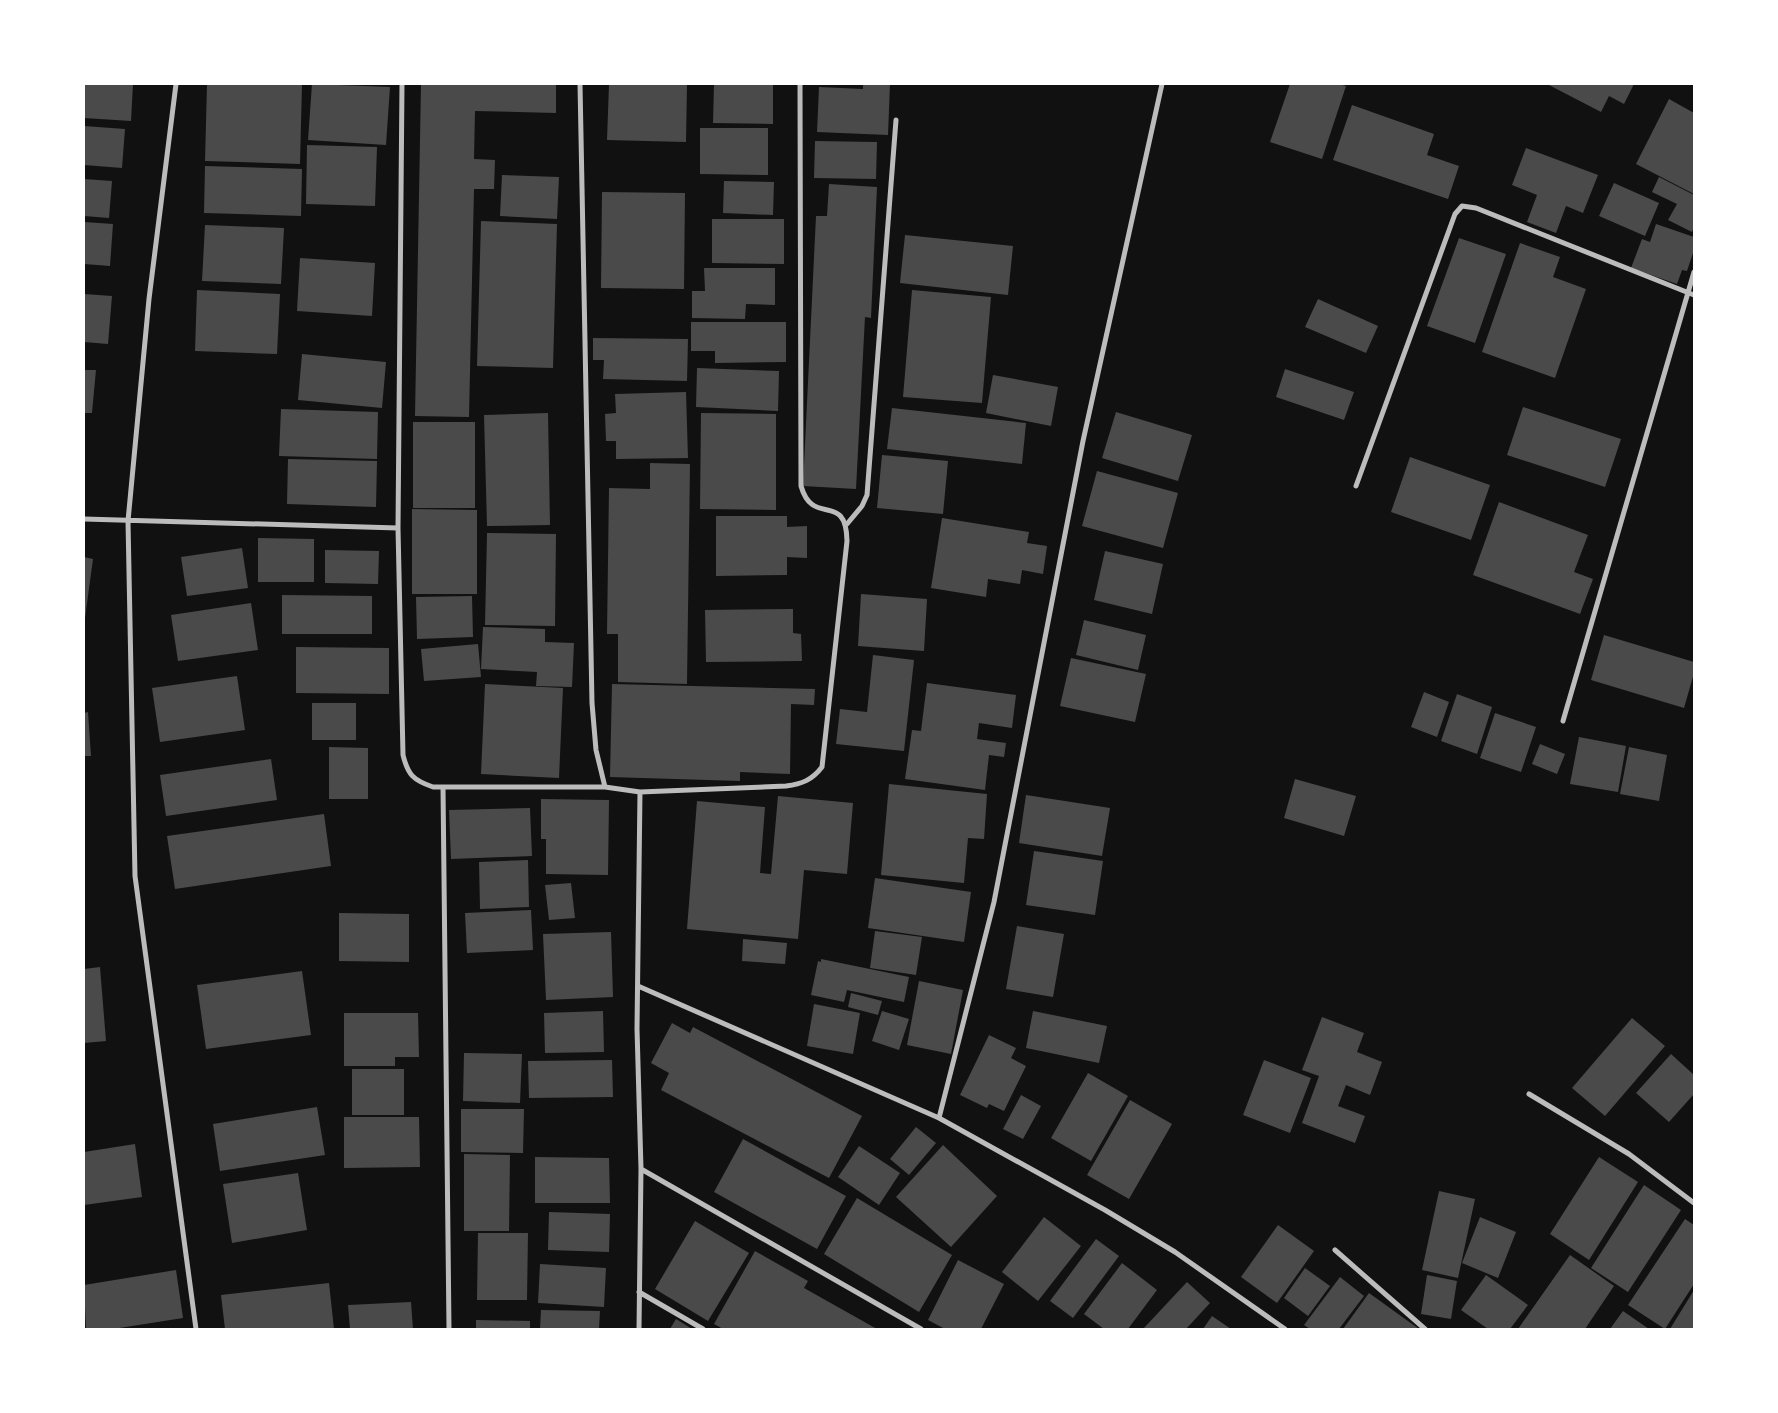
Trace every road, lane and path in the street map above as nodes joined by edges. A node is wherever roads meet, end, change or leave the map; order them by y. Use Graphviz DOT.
graph roads {
  1 [pos="176,84"];
  2 [pos="402,84"];
  3 [pos="580,84"];
  4 [pos="800,84"];
  5 [pos="1162,84"];
  6 [pos="896,120"];
  7 [pos="1694,272"];
  8 [pos="1687,293"];
  9 [pos="1694,295"];
  10 [pos="1356,486"];
  11 [pos="84,519"];
  12 [pos="128,521"];
  13 [pos="847,524"];
  14 [pos="398,528"];
  15 [pos="1563,721"];
  16 [pos="444,787"];
  17 [pos="605,787"];
  18 [pos="640,792"];
  19 [pos="638,986"];
  20 [pos="1530,1094"];
  21 [pos="939,1118"];
  22 [pos="641,1169"];
  23 [pos="1694,1203"];
  24 [pos="1334,1250"];
  25 [pos="639,1292"];
  26 [pos="196,1329"];
  27 [pos="449,1329"];
  28 [pos="639,1329"];
  29 [pos="703,1329"];
  30 [pos="921,1329"];
  31 [pos="1285,1329"];
  32 [pos="1425,1329"];
  1 -- 12 [label="street"];
  2 -- 14 [label="street"];
  3 -- 17 [label="street"];
  4 -- 13 [label="street"];
  5 -- 21 [label="street"];
  6 -- 13 [label="street"];
  7 -- 8 [label="street"];
  8 -- 9 [label="street"];
  8 -- 10 [label="street"];
  8 -- 15 [label="street"];
  11 -- 12 [label="street"];
  12 -- 14 [label="street"];
  12 -- 26 [label="street"];
  13 -- 18 [label="street"];
  14 -- 16 [label="street"];
  16 -- 17 [label="street"];
  16 -- 27 [label="street"];
  17 -- 18 [label="street"];
  18 -- 19 [label="street"];
  19 -- 21 [label="street"];
  19 -- 22 [label="street"];
  20 -- 23 [label="street"];
  21 -- 31 [label="street"];
  22 -- 25 [label="street"];
  22 -- 30 [label="street"];
  24 -- 32 [label="street"];
  25 -- 28 [label="street"];
  25 -- 29 [label="street"];
}
